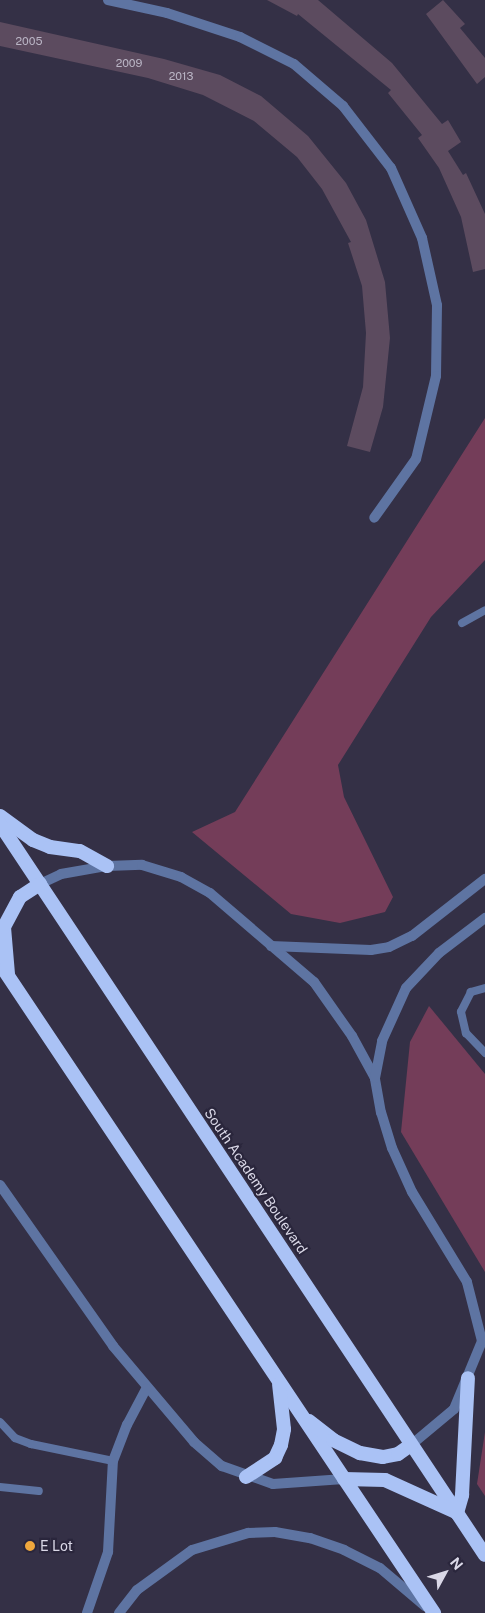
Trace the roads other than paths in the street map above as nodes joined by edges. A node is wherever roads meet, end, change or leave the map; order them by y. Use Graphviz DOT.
graph roads {
  1 [pos="108,0"];
  2 [pos="374,518"];
  3 [pos="485,610"];
  4 [pos="462,623"];
  5 [pos="0,816"];
  6 [pos="0,824"];
  7 [pos="107,866"];
  8 [pos="485,879"];
  9 [pos="40,884"];
  10 [pos="485,918"];
  11 [pos="271,946"];
  12 [pos="0,964"];
  13 [pos="9,977"];
  14 [pos="485,988"];
  15 [pos="485,1053"];
  16 [pos="375,1078"];
  17 [pos="0,1185"];
  18 [pos="468,1378"];
  19 [pos="278,1381"];
  20 [pos="146,1389"];
  21 [pos="300,1415"];
  22 [pos="0,1422"];
  23 [pos="412,1446"];
  24 [pos="114,1461"];
  25 [pos="246,1477"];
  26 [pos="344,1480"];
  27 [pos="0,1487"];
  28 [pos="39,1491"];
  29 [pos="457,1513"];
  30 [pos="485,1555"];
  31 [pos="86,1613"];
  32 [pos="119,1613"];
  33 [pos="434,1613"];
  1 -- 2 [label="street"];
  3 -- 4 [label="lane"];
  5 -- 7 [label="highway"];
  6 -- 9 [label="highway, South Academy Boulevard"];
  7 -- 9 [label="street"];
  7 -- 11 [label="street"];
  8 -- 11 [label="street"];
  9 -- 13 [label="highway"];
  9 -- 23 [label="highway, South Academy Boulevard"];
  10 -- 16 [label="street"];
  11 -- 16 [label="street"];
  12 -- 13 [label="highway"];
  13 -- 19 [label="highway"];
  14 -- 15 [label="lane"];
  16 -- 18 [label="street"];
  17 -- 20 [label="street"];
  18 -- 23 [label="street"];
  18 -- 29 [label="highway"];
  19 -- 21 [label="highway"];
  19 -- 25 [label="highway"];
  20 -- 24 [label="street"];
  20 -- 25 [label="street"];
  21 -- 23 [label="highway"];
  21 -- 26 [label="highway"];
  22 -- 24 [label="lane"];
  23 -- 29 [label="highway, South Academy Boulevard"];
  24 -- 31 [label="street"];
  25 -- 26 [label="street"];
  26 -- 29 [label="highway"];
  26 -- 33 [label="highway"];
  27 -- 28 [label="lane"];
  29 -- 30 [label="highway, South Academy Boulevard"];
  32 -- 33 [label="street"];
}
